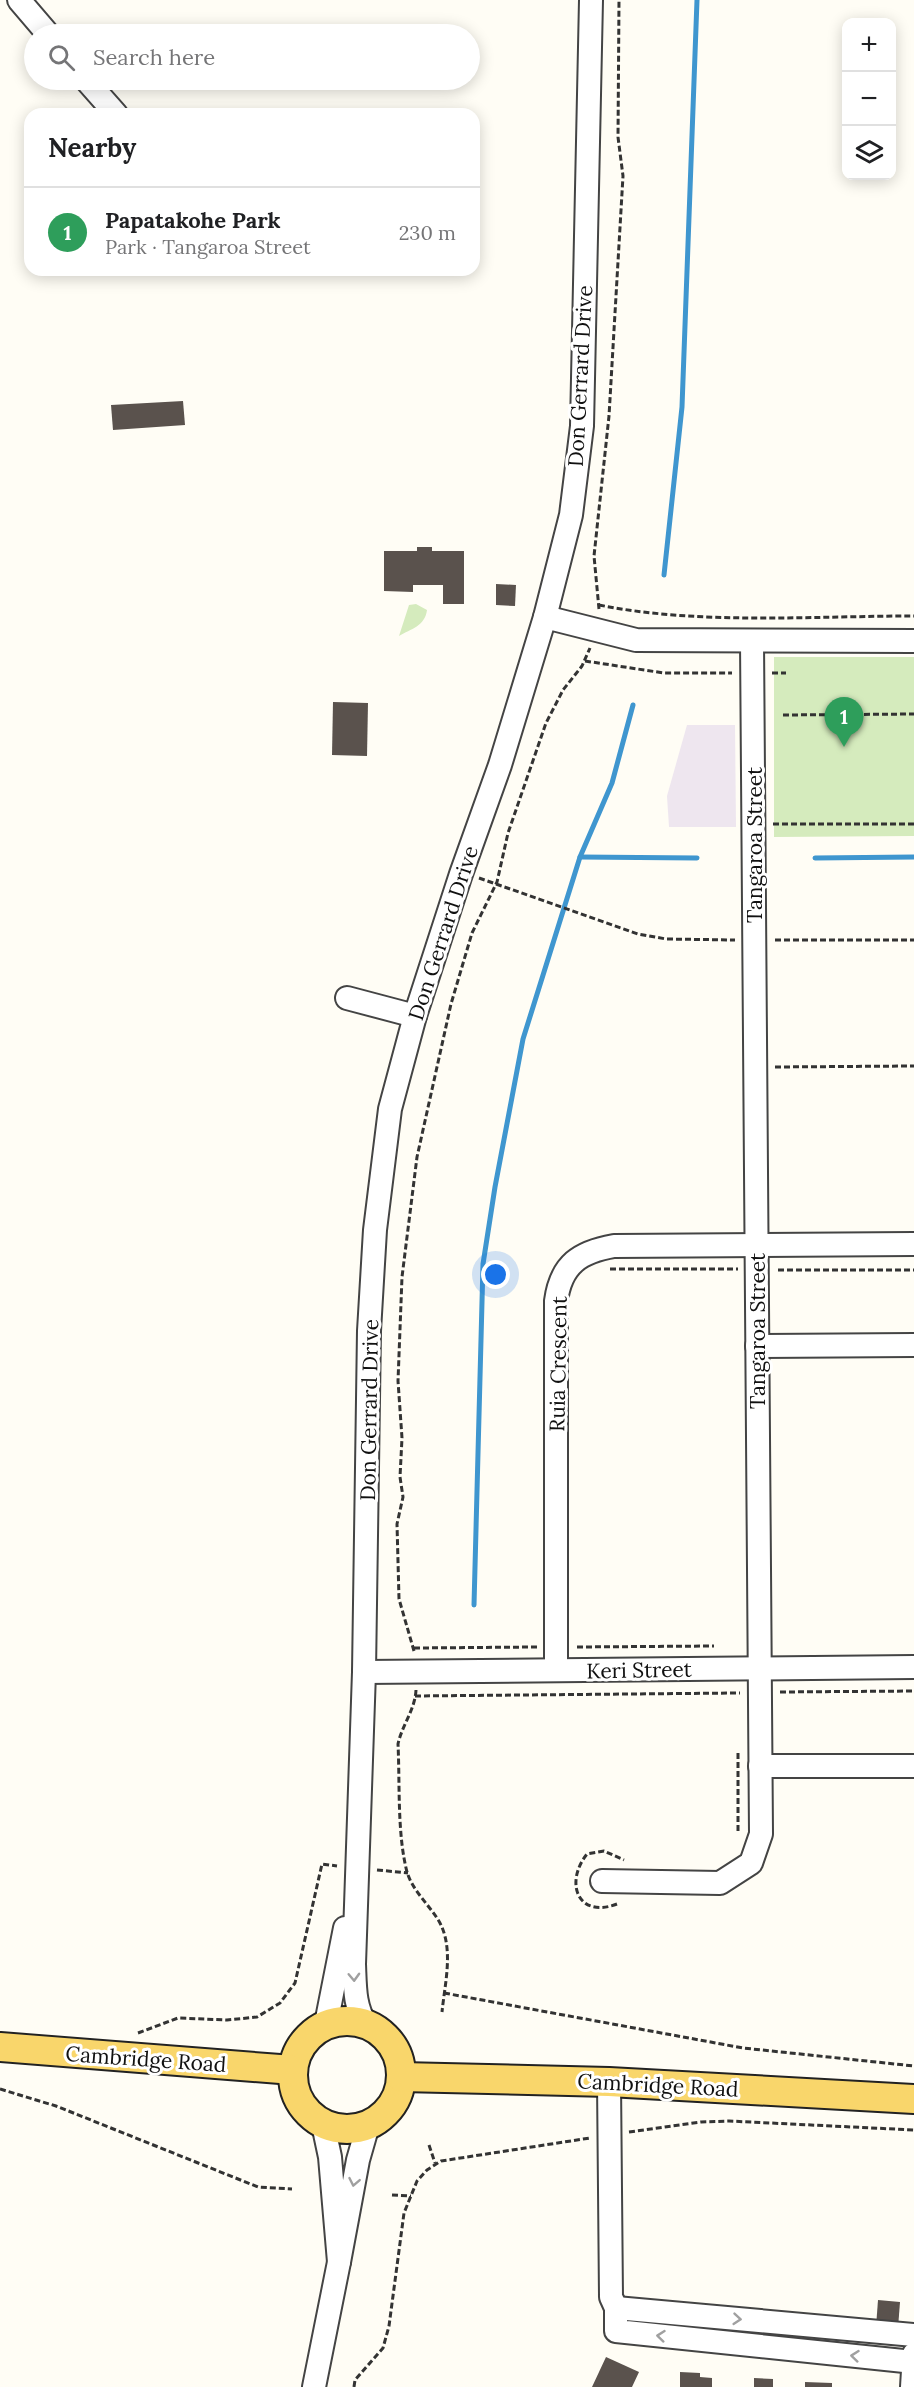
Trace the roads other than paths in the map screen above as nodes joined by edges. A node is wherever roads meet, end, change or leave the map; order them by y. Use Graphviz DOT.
graph roads {
  1 [pos="19,0"];
  2 [pos="591,0"];
  3 [pos="39,24"];
  4 [pos="95,90"];
  5 [pos="111,108"];
  6 [pos="545,617"];
  7 [pos="752,641"];
  8 [pos="914,641"];
  9 [pos="347,998"];
  10 [pos="415,1016"];
  11 [pos="914,1244"];
  12 [pos="747,1246"];
  13 [pos="914,1345"];
  14 [pos="757,1346"];
  15 [pos="914,1667"];
  16 [pos="749,1669"];
  17 [pos="556,1670"];
  18 [pos="364,1672"];
  19 [pos="760,1766"];
  20 [pos="914,1766"];
  21 [pos="356,1876"];
  22 [pos="602,1881"];
  23 [pos="326,2024"];
  24 [pos="366,2025"];
  25 [pos="0,2048"];
  26 [pos="293,2070"];
  27 [pos="401,2077"];
  28 [pos="609,2082"];
  29 [pos="914,2099"];
  30 [pos="323,2124"];
  31 [pos="368,2125"];
  32 [pos="339,2262"];
  33 [pos="616,2308"];
  34 [pos="914,2335"];
  35 [pos="914,2354"];
  36 [pos="914,2362"];
  37 [pos="314,2387"];
  38 [pos="912,2387"];
  1 -- 3 [label="street"];
  2 -- 6 [label="street, Don Gerrard Drive"];
  4 -- 5 [label="street"];
  6 -- 7 [label="street"];
  6 -- 10 [label="street, Don Gerrard Drive"];
  7 -- 8 [label="street"];
  7 -- 12 [label="street, Tangaroa Street"];
  9 -- 10 [label="street"];
  10 -- 18 [label="street, Don Gerrard Drive"];
  11 -- 12 [label="street, Ruia Crescent"];
  12 -- 14 [label="street, Tangaroa Street"];
  12 -- 17 [label="street, Ruia Crescent"];
  13 -- 14 [label="street"];
  14 -- 16 [label="street, Tangaroa Street"];
  15 -- 16 [label="street, Keri Street"];
  16 -- 17 [label="street, Keri Street"];
  16 -- 19 [label="street, Tangaroa Street"];
  17 -- 18 [label="street, Keri Street"];
  18 -- 21 [label="street, Don Gerrard Drive"];
  19 -- 20 [label="street"];
  19 -- 22 [label="street, Tangaroa Street"];
  21 -- 23 [label="street, Don Gerrard Drive"];
  21 -- 24 [label="street, Don Gerrard Drive, one-way"];
  23 -- 24 [label="main road"];
  23 -- 26 [label="main road"];
  24 -- 27 [label="main road"];
  25 -- 26 [label="main road, Cambridge Road"];
  26 -- 30 [label="main road"];
  27 -- 28 [label="main road, Cambridge Road"];
  27 -- 31 [label="main road"];
  28 -- 29 [label="main road, Cambridge Road"];
  28 -- 33 [label="street"];
  30 -- 31 [label="main road"];
  30 -- 32 [label="street"];
  31 -- 32 [label="street, one-way"];
  32 -- 37 [label="street"];
  33 -- 34 [label="street, one-way"];
  36 -- 33 [label="street, one-way"];
  35 -- 36 [label="street"];
  36 -- 38 [label="street"];
}
